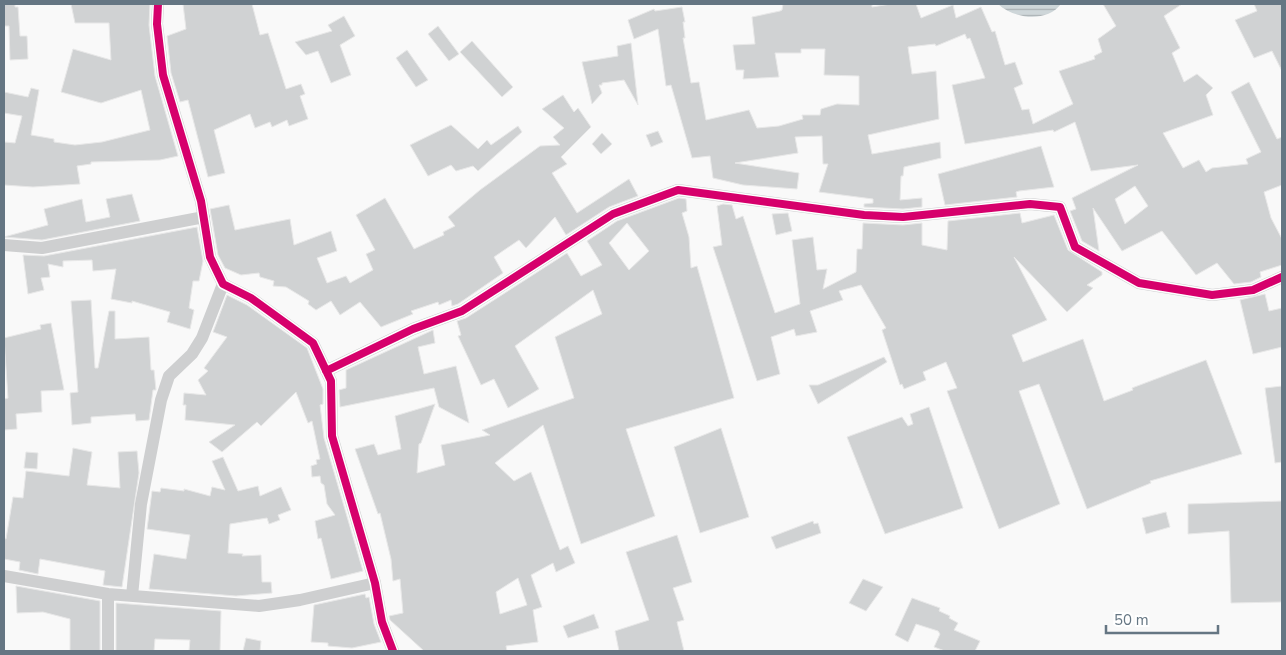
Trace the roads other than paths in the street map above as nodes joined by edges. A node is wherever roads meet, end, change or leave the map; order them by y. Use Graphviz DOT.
graph roads {
  1 [pos="158,4"];
  2 [pos="204,217"];
  3 [pos="4,245"];
  4 [pos="1282,277"];
  5 [pos="223,284"];
  6 [pos="326,371"];
  7 [pos="4,576"];
  8 [pos="374,583"];
  9 [pos="108,594"];
  10 [pos="132,596"];
  11 [pos="108,651"];
  12 [pos="393,651"];
  1 -- 2 [label="street"];
  2 -- 3 [label="street"];
  2 -- 5 [label="street"];
  4 -- 6 [label="street"];
  5 -- 6 [label="street"];
  5 -- 10 [label="street"];
  6 -- 8 [label="street"];
  7 -- 9 [label="street"];
  8 -- 10 [label="street"];
  8 -- 12 [label="street"];
  9 -- 10 [label="street"];
  9 -- 11 [label="street"];
}
